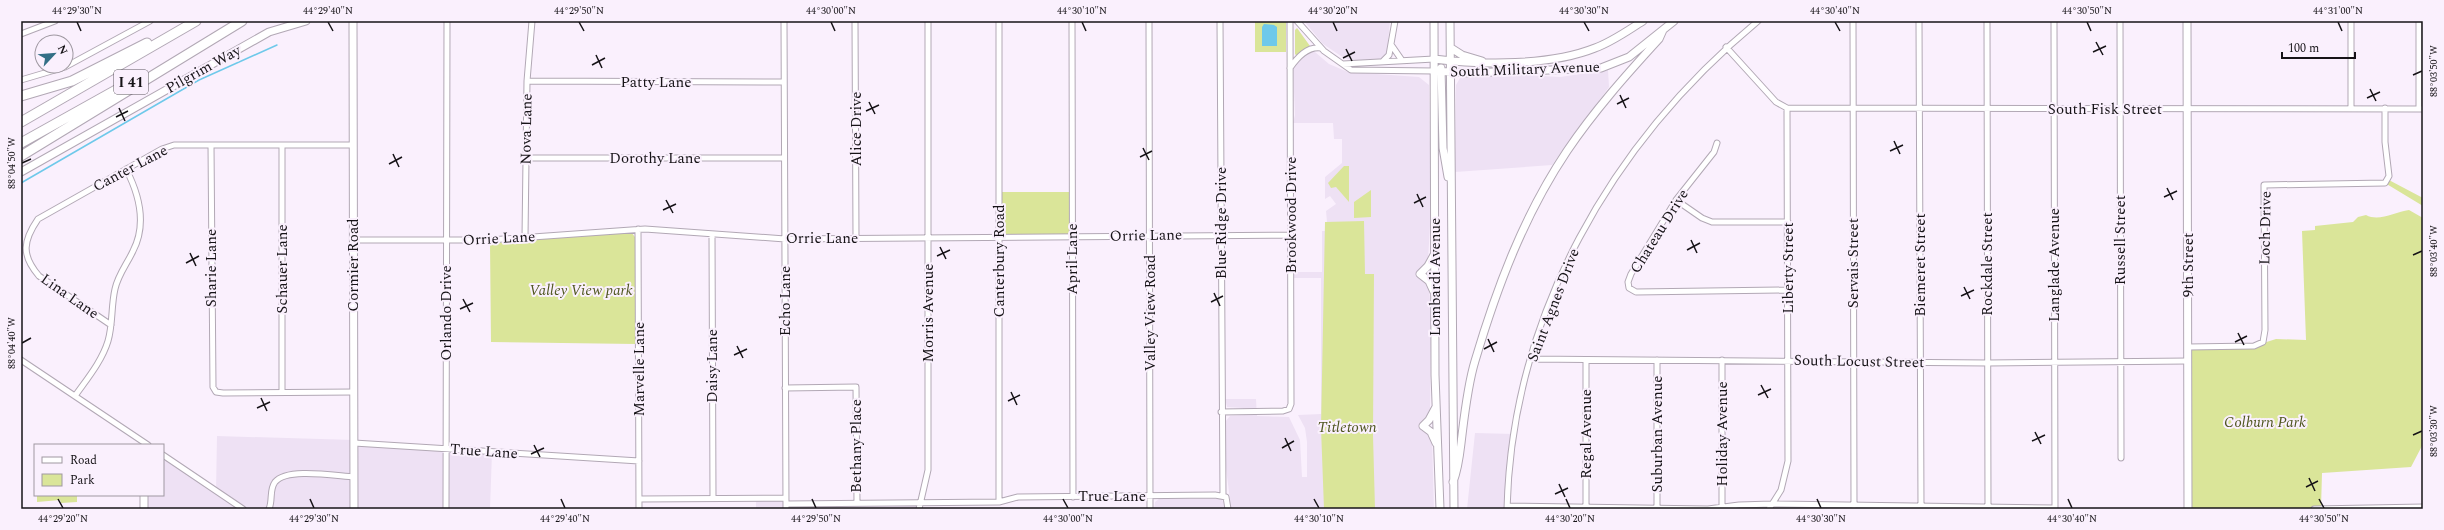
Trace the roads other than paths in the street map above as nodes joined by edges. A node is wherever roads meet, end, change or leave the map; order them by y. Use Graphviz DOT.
graph roads {
  1 [pos="55,21"];
  2 [pos="150,21"];
  3 [pos="191,21"];
  4 [pos="196,21"];
  5 [pos="241,21"];
  6 [pos="306,21"];
  7 [pos="353,21"];
  8 [pos="447,21"];
  9 [pos="532,21"];
  10 [pos="784,21"];
  11 [pos="855,21"];
  12 [pos="928,21"];
  13 [pos="998,21"];
  14 [pos="1072,21"];
  15 [pos="1148,21"];
  16 [pos="1220,21"];
  17 [pos="1290,21"];
  18 [pos="1296,21"];
  19 [pos="1395,21"];
  20 [pos="1434,21"];
  21 [pos="1450,21"];
  22 [pos="1643,21"];
  23 [pos="1674,21"];
  24 [pos="1758,21"];
  25 [pos="1853,21"];
  26 [pos="1919,21"];
  27 [pos="1987,21"];
  28 [pos="2054,21"];
  29 [pos="2120,21"];
  30 [pos="2187,21"];
  31 [pos="2351,21"];
  32 [pos="2418,21"];
  33 [pos="1663,30"];
  34 [pos="21,34"];
  35 [pos="1391,45"];
  36 [pos="1726,47"];
  37 [pos="2421,47"];
  38 [pos="1321,48"];
  39 [pos="1451,48"];
  40 [pos="1560,58"];
  41 [pos="1401,59"];
  42 [pos="1434,59"];
  43 [pos="1382,62"];
  44 [pos="1451,62"];
  45 [pos="1486,62"];
  46 [pos="1343,64"];
  47 [pos="1290,68"];
  48 [pos="1560,70"];
  49 [pos="1434,71"];
  50 [pos="1442,71"];
  51 [pos="1450,72"];
  52 [pos="21,80"];
  53 [pos="527,82"];
  54 [pos="784,82"];
  55 [pos="21,96"];
  56 [pos="1787,108"];
  57 [pos="2385,108"];
  58 [pos="1987,109"];
  59 [pos="2054,109"];
  60 [pos="2120,109"];
  61 [pos="2187,109"];
  62 [pos="2351,109"];
  63 [pos="2421,109"];
  64 [pos="1853,110"];
  65 [pos="1920,110"];
  66 [pos="21,122"];
  67 [pos="21,143"];
  68 [pos="1717,143"];
  69 [pos="211,145"];
  70 [pos="282,145"];
  71 [pos="353,145"];
  72 [pos="21,156"];
  73 [pos="526,158"];
  74 [pos="784,158"];
  75 [pos="126,169"];
  76 [pos="21,172"];
  77 [pos="1451,187"];
  78 [pos="1676,200"];
  79 [pos="1788,222"];
  80 [pos="638,229"];
  81 [pos="712,234"];
  82 [pos="1221,234"];
  83 [pos="1291,235"];
  84 [pos="1072,236"];
  85 [pos="1149,236"];
  86 [pos="524,237"];
  87 [pos="928,237"];
  88 [pos="998,237"];
  89 [pos="785,238"];
  90 [pos="856,238"];
  91 [pos="354,240"];
  92 [pos="446,240"];
  93 [pos="26,243"];
  94 [pos="1435,252"];
  95 [pos="1788,290"];
  96 [pos="1435,298"];
  97 [pos="111,325"];
  98 [pos="2188,347"];
  99 [pos="1531,359"];
  100 [pos="21,360"];
  101 [pos="1586,360"];
  102 [pos="1657,360"];
  103 [pos="1722,360"];
  104 [pos="1788,360"];
  105 [pos="1854,361"];
  106 [pos="1920,362"];
  107 [pos="2054,362"];
  108 [pos="2121,362"];
  109 [pos="2188,362"];
  110 [pos="1988,363"];
  111 [pos="785,388"];
  112 [pos="282,392"];
  113 [pos="354,392"];
  114 [pos="75,396"];
  115 [pos="1436,406"];
  116 [pos="1221,412"];
  117 [pos="354,443"];
  118 [pos="147,444"];
  119 [pos="1438,446"];
  120 [pos="446,449"];
  121 [pos="164,456"];
  122 [pos="2121,458"];
  123 [pos="639,461"];
  124 [pos="354,478"];
  125 [pos="1453,482"];
  126 [pos="144,496"];
  127 [pos="1150,496"];
  128 [pos="1223,496"];
  129 [pos="1073,497"];
  130 [pos="713,498"];
  131 [pos="639,499"];
  132 [pos="921,502"];
  133 [pos="999,502"];
  134 [pos="857,503"];
  135 [pos="786,504"];
  136 [pos="1854,506"];
  137 [pos="1586,507"];
  138 [pos="1770,507"];
  139 [pos="1988,507"];
  140 [pos="2423,507"];
  141 [pos="1508,508"];
  142 [pos="1722,508"];
  143 [pos="1921,508"];
  144 [pos="144,509"];
  145 [pos="242,509"];
  146 [pos="269,509"];
  147 [pos="354,509"];
  148 [pos="446,509"];
  149 [pos="639,509"];
  150 [pos="919,509"];
  151 [pos="1150,509"];
  152 [pos="1228,509"];
  153 [pos="1440,509"];
  154 [pos="1454,509"];
  155 [pos="1657,509"];
  156 [pos="2055,509"];
  157 [pos="2188,509"];
  158 [pos="2314,509"];
  1 -- 34 [label="street"];
  2 -- 52 [label="street"];
  3 -- 55 [label="highway"];
  4 -- 66 [label="highway, I 41"];
  5 -- 67 [label="highway, I 41"];
  5 -- 72 [label="highway"];
  6 -- 76 [label="main road, Pilgrim Way"];
  7 -- 71 [label="main road, Cormier Road"];
  8 -- 92 [label="street, Orlando Drive"];
  9 -- 53 [label="street, Nova Lane"];
  10 -- 54 [label="street, Echo Lane"];
  11 -- 90 [label="street, Alice Drive"];
  12 -- 87 [label="street, Morris Avenue"];
  13 -- 88 [label="street, Canterbury Road"];
  14 -- 84 [label="street, April Lane"];
  15 -- 85 [label="street, Valley View Road"];
  16 -- 82 [label="street, Blue Ridge Drive"];
  17 -- 47 [label="street, Brookwood Drive"];
  18 -- 38 [label="street"];
  19 -- 35 [label="street"];
  20 -- 42 [label="main road, Lombardi Avenue"];
  21 -- 39 [label="main road, Lombardi Avenue"];
  22 -- 40 [label="main road, South Military Avenue"];
  23 -- 33 [label="main road, South Military Avenue"];
  24 -- 36 [label="street, Saint Agnes Drive"];
  25 -- 64 [label="street, Servais Street"];
  26 -- 65 [label="street, Biemeret Street"];
  27 -- 58 [label="street, Rockdale Street"];
  28 -- 59 [label="street, Langlade Avenue"];
  29 -- 60 [label="street, Russell Street"];
  30 -- 61 [label="main road, 9th Street"];
  31 -- 62 [label="street"];
  32 -- 37 [label="street"];
  33 -- 48 [label="main road, South Military Avenue"];
  33 -- 125 [label="main road"];
  35 -- 41 [label="street"];
  35 -- 43 [label="street"];
  36 -- 56 [label="street"];
  36 -- 99 [label="street, Saint Agnes Drive"];
  37 -- 63 [label="street"];
  38 -- 46 [label="street"];
  38 -- 47 [label="street"];
  39 -- 44 [label="main road, Lombardi Avenue"];
  39 -- 45 [label="main road"];
  40 -- 45 [label="main road, South Military Avenue"];
  40 -- 48 [label="street"];
  41 -- 42 [label="street"];
  41 -- 43 [label="street"];
  42 -- 44 [label="main road, South Military Avenue"];
  42 -- 49 [label="main road, Lombardi Avenue"];
  42 -- 50 [label="main road"];
  43 -- 46 [label="street"];
  44 -- 45 [label="main road, South Military Avenue"];
  44 -- 51 [label="main road, Lombardi Avenue"];
  46 -- 49 [label="street"];
  47 -- 83 [label="street, Brookwood Drive"];
  48 -- 51 [label="main road, South Military Avenue"];
  49 -- 50 [label="main road, South Military Avenue"];
  49 -- 94 [label="main road, Lombardi Avenue"];
  50 -- 51 [label="main road, South Military Avenue"];
  50 -- 77 [label="main road"];
  51 -- 77 [label="main road, Lombardi Avenue"];
  53 -- 54 [label="street, Patty Lane"];
  53 -- 73 [label="street, Nova Lane"];
  54 -- 74 [label="street, Echo Lane"];
  56 -- 64 [label="street, South Fisk Street"];
  56 -- 79 [label="street, Liberty Street"];
  57 -- 62 [label="street, South Fisk Street"];
  57 -- 63 [label="street, South Fisk Street"];
  57 -- 98 [label="street, Loch Drive"];
  58 -- 59 [label="street, South Fisk Street"];
  58 -- 65 [label="street, South Fisk Street"];
  58 -- 110 [label="street, Rockdale Street"];
  59 -- 60 [label="street, South Fisk Street"];
  59 -- 107 [label="street, Langlade Avenue"];
  60 -- 61 [label="street, South Fisk Street"];
  60 -- 108 [label="street, Russell Street"];
  61 -- 62 [label="street, South Fisk Street"];
  61 -- 98 [label="main road, 9th Street"];
  64 -- 65 [label="street, South Fisk Street"];
  64 -- 105 [label="street, Servais Street"];
  65 -- 106 [label="street, Biemeret Street"];
  68 -- 78 [label="street, Chateau Drive"];
  69 -- 70 [label="street, Canter Lane"];
  69 -- 75 [label="street, Canter Lane"];
  69 -- 112 [label="street, Sharie Lane"];
  70 -- 71 [label="street, Canter Lane"];
  70 -- 112 [label="street, Schauer Lane"];
  71 -- 91 [label="main road, Cormier Road"];
  73 -- 74 [label="street, Dorothy Lane"];
  73 -- 86 [label="street, Nova Lane"];
  74 -- 89 [label="street, Echo Lane"];
  75 -- 93 [label="street, Canter Lane"];
  75 -- 97 [label="street"];
  77 -- 125 [label="main road, Lombardi Avenue"];
  78 -- 79 [label="street"];
  78 -- 95 [label="street, Chateau Drive"];
  79 -- 95 [label="street, Liberty Street"];
  80 -- 81 [label="street, Orrie Lane"];
  80 -- 86 [label="street, Orrie Lane"];
  80 -- 123 [label="street, Marvelle Lane"];
  81 -- 89 [label="street, Orrie Lane"];
  81 -- 130 [label="street, Daisy Lane"];
  82 -- 83 [label="street, Orrie Lane"];
  82 -- 85 [label="street, Orrie Lane"];
  82 -- 116 [label="street, Blue Ridge Drive"];
  83 -- 116 [label="street, Brookwood Drive"];
  84 -- 85 [label="street, Orrie Lane"];
  84 -- 88 [label="street, Orrie Lane"];
  84 -- 129 [label="street, April Lane"];
  85 -- 127 [label="street, Valley View Road"];
  86 -- 92 [label="street, Orrie Lane"];
  87 -- 88 [label="street, Orrie Lane"];
  87 -- 90 [label="street, Orrie Lane"];
  87 -- 132 [label="street, Morris Avenue"];
  88 -- 133 [label="street, Canterbury Road"];
  89 -- 90 [label="street, Orrie Lane"];
  89 -- 111 [label="street, Echo Lane"];
  91 -- 92 [label="street, Orrie Lane"];
  91 -- 113 [label="main road, Cormier Road"];
  92 -- 120 [label="street, Orlando Drive"];
  93 -- 97 [label="street, Lina Lane"];
  94 -- 96 [label="main road, Lombardi Avenue"];
  94 -- 96 [label="main road"];
  95 -- 104 [label="street, Liberty Street"];
  96 -- 115 [label="main road, Lombardi Avenue"];
  97 -- 114 [label="street"];
  98 -- 109 [label="main road, 9th Street"];
  99 -- 101 [label="street, South Locust Street"];
  99 -- 141 [label="street, Saint Agnes Drive"];
  100 -- 114 [label="street"];
  101 -- 102 [label="street, South Locust Street"];
  101 -- 137 [label="street, Regal Avenue"];
  102 -- 103 [label="street, South Locust Street"];
  102 -- 155 [label="street, Suburban Avenue"];
  103 -- 104 [label="street, South Locust Street"];
  103 -- 142 [label="street, Holiday Avenue"];
  104 -- 105 [label="street, South Locust Street"];
  104 -- 138 [label="street, Liberty Street"];
  105 -- 106 [label="street, South Locust Street"];
  105 -- 136 [label="street, Servais Street"];
  106 -- 110 [label="street, South Locust Street"];
  106 -- 143 [label="street, Biemeret Street"];
  107 -- 108 [label="street, South Locust Street"];
  107 -- 110 [label="street, South Locust Street"];
  107 -- 156 [label="street, Langlade Avenue"];
  108 -- 109 [label="street, South Locust Street"];
  108 -- 122 [label="street, Russell Street"];
  109 -- 157 [label="main road, 9th Street"];
  110 -- 139 [label="street, Rockdale Street"];
  111 -- 134 [label="street, Bethany Place"];
  111 -- 135 [label="street, Echo Lane"];
  112 -- 113 [label="street"];
  113 -- 117 [label="main road, Cormier Road"];
  114 -- 118 [label="street"];
  115 -- 119 [label="main road, Lombardi Avenue"];
  115 -- 119 [label="main road"];
  116 -- 128 [label="street, Blue Ridge Drive"];
  117 -- 120 [label="street, True Lane"];
  117 -- 124 [label="main road, Cormier Road"];
  119 -- 153 [label="main road, Lombardi Avenue"];
  120 -- 123 [label="street, True Lane"];
  120 -- 148 [label="street, Orlando Drive"];
  121 -- 145 [label="street"];
  123 -- 131 [label="street, Marvelle Lane"];
  124 -- 146 [label="street"];
  124 -- 147 [label="main road, Cormier Road"];
  125 -- 154 [label="main road, Lombardi Avenue"];
  126 -- 144 [label="main road"];
  127 -- 128 [label="street, True Lane"];
  127 -- 129 [label="street, True Lane"];
  127 -- 151 [label="street, Valley View Road"];
  128 -- 152 [label="street, Blue Ridge Drive"];
  129 -- 133 [label="street, True Lane"];
  130 -- 131 [label="street, True Lane"];
  130 -- 135 [label="street, True Lane"];
  131 -- 149 [label="street, Marvelle Lane"];
  132 -- 133 [label="street, True Lane"];
  132 -- 134 [label="street, True Lane"];
  132 -- 150 [label="street, Morris Avenue"];
  134 -- 135 [label="street, True Lane"];
  136 -- 138 [label="street"];
  136 -- 143 [label="street"];
  137 -- 141 [label="street"];
  137 -- 155 [label="street"];
  138 -- 142 [label="street"];
  139 -- 143 [label="street"];
  139 -- 156 [label="street"];
  140 -- 158 [label="street"];
  142 -- 155 [label="street"];
}
